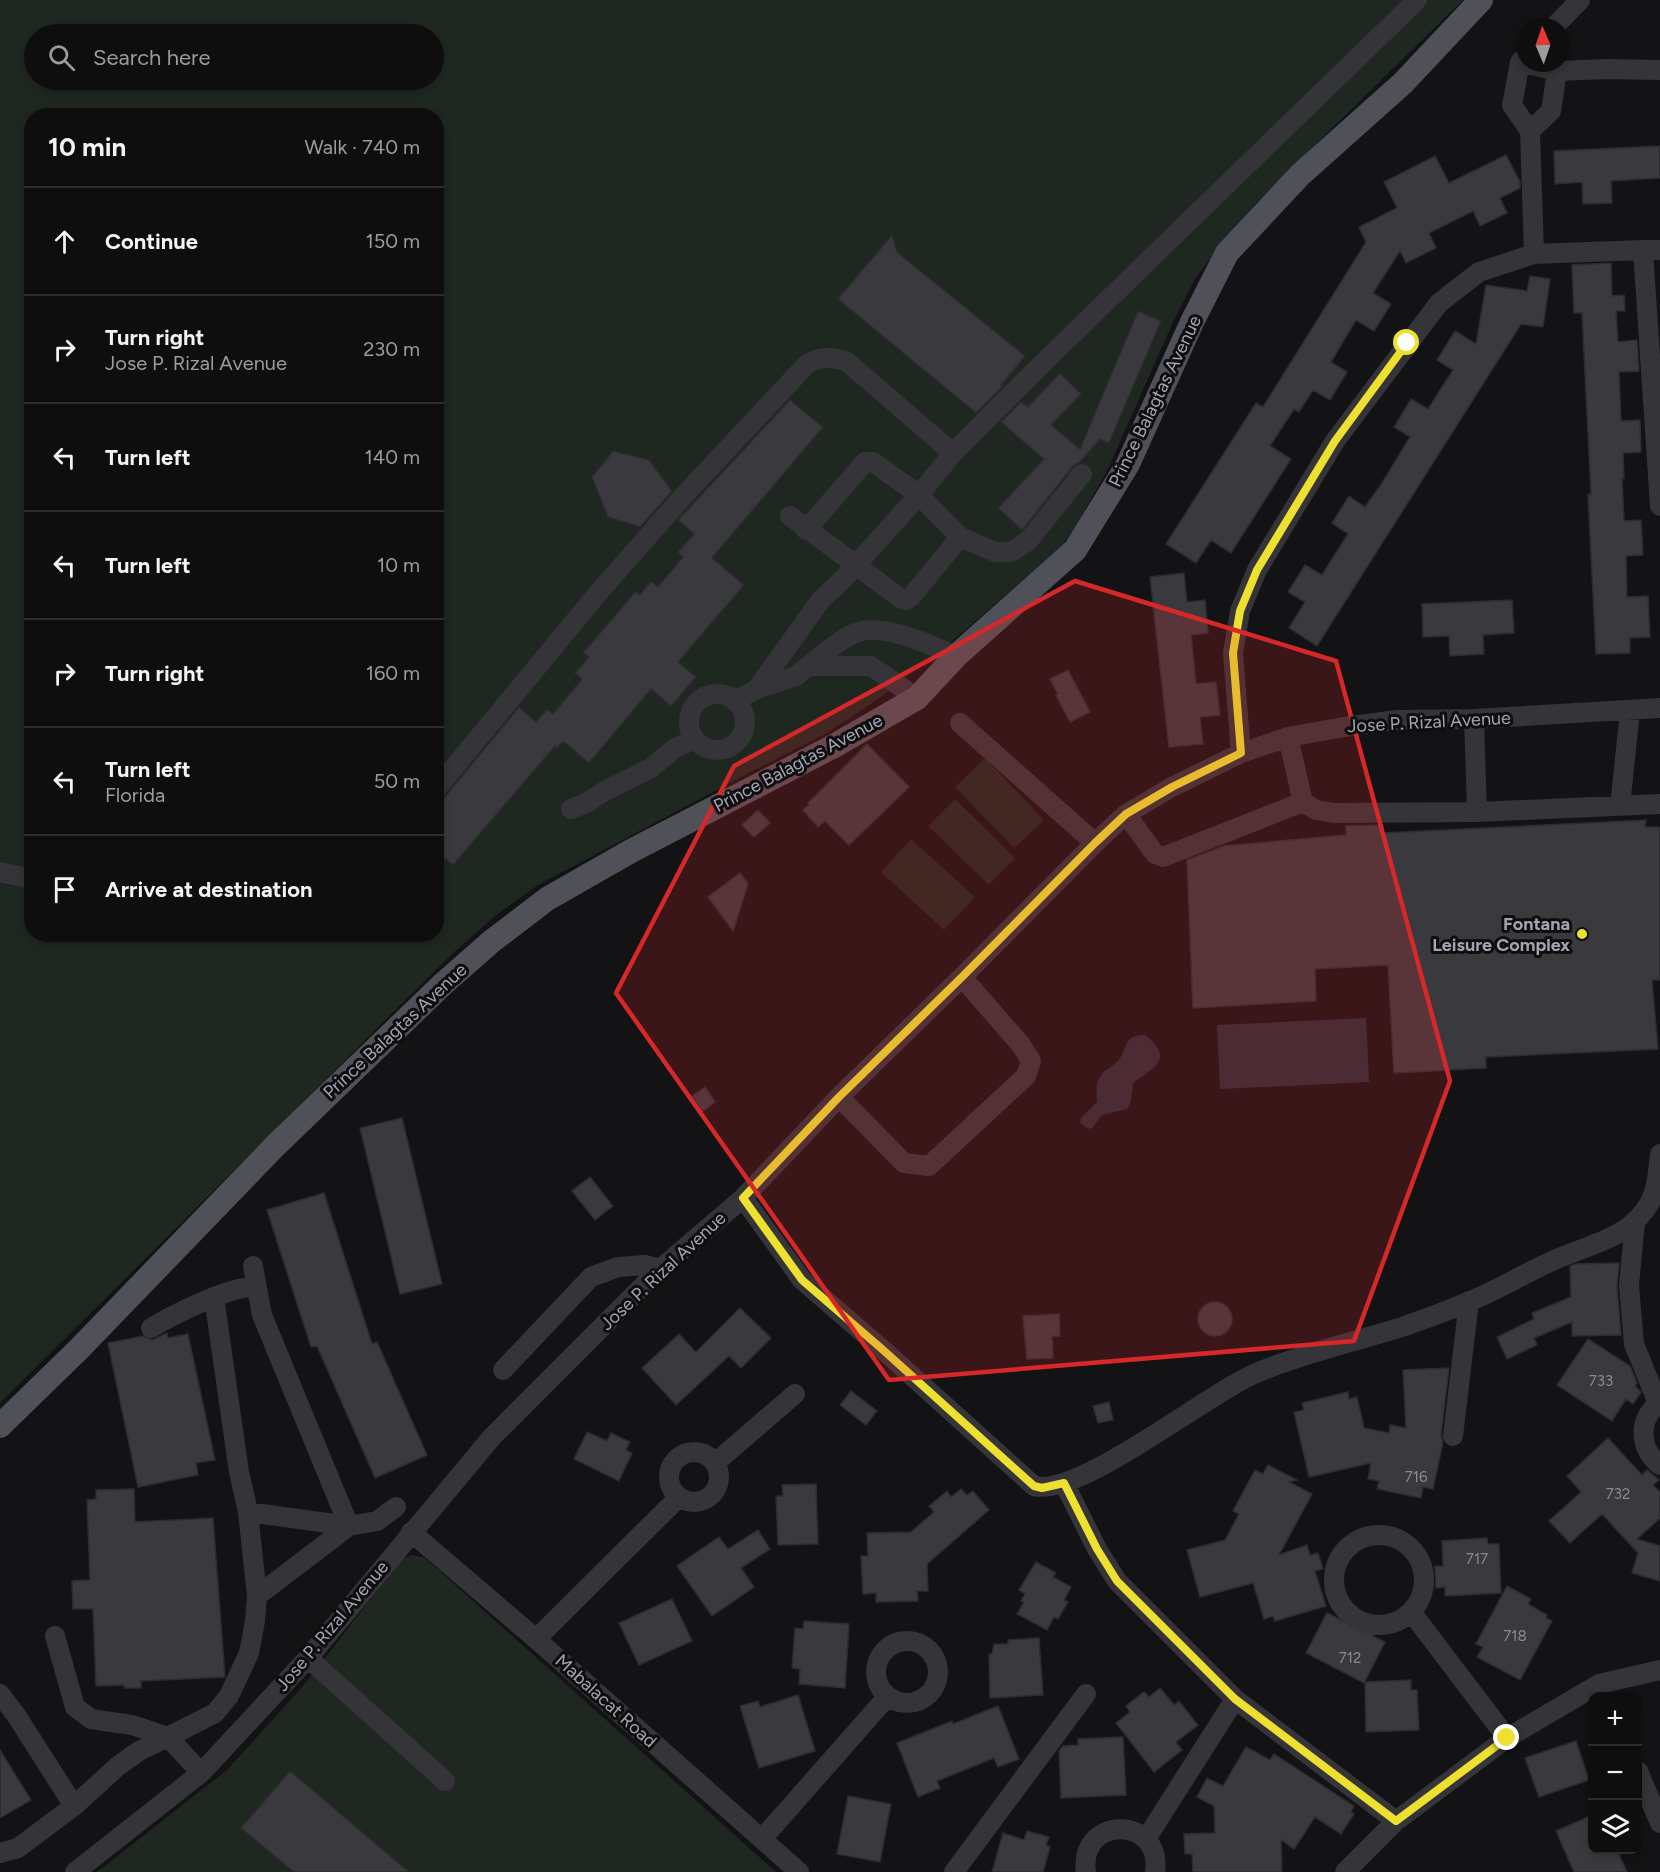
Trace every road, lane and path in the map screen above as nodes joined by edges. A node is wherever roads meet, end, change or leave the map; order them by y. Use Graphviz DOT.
graph roads {
  1 [pos="1418,0"];
  2 [pos="1480,0"];
  3 [pos="1580,0"];
  4 [pos="1563,18"];
  5 [pos="1570,70"];
  6 [pos="1660,70"];
  7 [pos="1519,72"];
  8 [pos="1557,72"];
  9 [pos="1530,131"];
  10 [pos="1651,250"];
  11 [pos="1534,254"];
  12 [pos="953,453"];
  13 [pos="1082,474"];
  14 [pos="919,495"];
  15 [pos="1660,506"];
  16 [pos="790,516"];
  17 [pos="806,530"];
  18 [pos="960,537"];
  19 [pos="854,566"];
  20 [pos="956,656"];
  21 [pos="808,666"];
  22 [pos="757,689"];
  23 [pos="917,698"];
  24 [pos="736,700"];
  25 [pos="1660,708"];
  26 [pos="1629,711"];
  27 [pos="1474,719"];
  28 [pos="960,723"];
  29 [pos="1288,737"];
  30 [pos="695,739"];
  31 [pos="1241,753"];
  32 [pos="444,779"];
  33 [pos="1303,802"];
  34 [pos="1660,804"];
  35 [pos="1620,806"];
  36 [pos="571,810"];
  37 [pos="1477,812"];
  38 [pos="1126,814"];
  39 [pos="1095,843"];
  40 [pos="0,872"];
  41 [pos="24,877"];
  42 [pos="962,977"];
  43 [pos="839,1097"];
  44 [pos="1660,1154"];
  45 [pos="1657,1194"];
  46 [pos="743,1198"];
  47 [pos="1635,1222"];
  48 [pos="253,1266"];
  49 [pos="660,1269"];
  50 [pos="257,1288"];
  51 [pos="214,1297"];
  52 [pos="1469,1301"];
  53 [pos="152,1328"];
  54 [pos="503,1370"];
  55 [pos="795,1394"];
  56 [pos="1659,1402"];
  57 [pos="0,1426"];
  58 [pos="1453,1436"];
  59 [pos="715,1463"];
  60 [pos="1660,1465"];
  61 [pos="1064,1483"];
  62 [pos="679,1497"];
  63 [pos="396,1507"];
  64 [pos="248,1512"];
  65 [pos="349,1526"];
  66 [pos="411,1532"];
  67 [pos="257,1596"];
  68 [pos="1412,1613"];
  69 [pos="55,1636"];
  70 [pos="537,1639"];
  71 [pos="308,1658"];
  72 [pos="1660,1670"];
  73 [pos="1602,1690"];
  74 [pos="0,1694"];
  75 [pos="1086,1694"];
  76 [pos="887,1697"];
  77 [pos="1235,1699"];
  78 [pos="168,1737"];
  79 [pos="1507,1738"];
  80 [pos="201,1773"];
  81 [pos="1642,1780"];
  82 [pos="445,1781"];
  83 [pos="74,1806"];
  84 [pos="1396,1821"];
  85 [pos="1660,1823"];
  86 [pos="762,1839"];
  87 [pos="1146,1839"];
  88 [pos="0,1853"];
  89 [pos="75,1872"];
  90 [pos="799,1872"];
  91 [pos="954,1872"];
  92 [pos="1086,1872"];
  93 [pos="1155,1872"];
  94 [pos="1345,1872"];
  1 -- 12 [label="street"];
  2 -- 20 [label="main road, Prince Balagtas Avenue"];
  3 -- 4 [label="street"];
  5 -- 6 [label="street"];
  7 -- 9 [label="street"];
  8 -- 9 [label="street"];
  9 -- 11 [label="street"];
  10 -- 11 [label="street"];
  10 -- 15 [label="street"];
  11 -- 31 [label="street"];
  12 -- 14 [label="street"];
  12 -- 32 [label="street"];
  13 -- 18 [label="street"];
  14 -- 17 [label="street"];
  14 -- 18 [label="street"];
  14 -- 19 [label="street"];
  16 -- 17 [label="street"];
  17 -- 19 [label="street"];
  18 -- 19 [label="street"];
  19 -- 22 [label="street"];
  20 -- 21 [label="street"];
  20 -- 23 [label="main road, Prince Balagtas Avenue"];
  21 -- 22 [label="street"];
  21 -- 23 [label="street"];
  22 -- 24 [label="street"];
  23 -- 57 [label="main road, Prince Balagtas Avenue"];
  24 -- 30 [label="street"];
  24 -- 30 [label="street"];
  25 -- 26 [label="street, Jose P. Rizal Avenue"];
  26 -- 27 [label="street, Jose P. Rizal Avenue"];
  26 -- 35 [label="street"];
  27 -- 29 [label="street, Jose P. Rizal Avenue"];
  27 -- 37 [label="street"];
  28 -- 39 [label="street"];
  29 -- 31 [label="street, Jose P. Rizal Avenue"];
  29 -- 33 [label="street"];
  30 -- 36 [label="street"];
  31 -- 38 [label="street, Jose P. Rizal Avenue"];
  33 -- 37 [label="street"];
  33 -- 38 [label="street"];
  34 -- 35 [label="street"];
  35 -- 37 [label="street"];
  38 -- 39 [label="street, Jose P. Rizal Avenue"];
  39 -- 42 [label="street, Jose P. Rizal Avenue"];
  40 -- 41 [label="street"];
  42 -- 43 [label="street, Jose P. Rizal Avenue"];
  42 -- 43 [label="street"];
  43 -- 46 [label="street, Jose P. Rizal Avenue"];
  44 -- 45 [label="street"];
  45 -- 47 [label="street"];
  46 -- 49 [label="street, Jose P. Rizal Avenue"];
  46 -- 61 [label="street"];
  47 -- 52 [label="street"];
  47 -- 56 [label="street"];
  48 -- 50 [label="street"];
  49 -- 54 [label="street"];
  49 -- 66 [label="street, Jose P. Rizal Avenue"];
  50 -- 51 [label="street"];
  50 -- 65 [label="street"];
  51 -- 53 [label="street"];
  51 -- 64 [label="street"];
  52 -- 58 [label="street"];
  52 -- 61 [label="street"];
  55 -- 59 [label="street"];
  56 -- 60 [label="street"];
  59 -- 62 [label="street"];
  59 -- 62 [label="street"];
  61 -- 77 [label="street"];
  62 -- 70 [label="street"];
  63 -- 65 [label="street"];
  64 -- 65 [label="street"];
  64 -- 67 [label="street"];
  65 -- 67 [label="street"];
  66 -- 70 [label="street, Mabalacat Road"];
  66 -- 71 [label="street, Jose P. Rizal Avenue"];
  67 -- 78 [label="street"];
  68 -- 68 [label="street"];
  68 -- 79 [label="street"];
  69 -- 78 [label="street"];
  70 -- 86 [label="street, Mabalacat Road"];
  71 -- 80 [label="street, Jose P. Rizal Avenue"];
  71 -- 82 [label="street"];
  72 -- 73 [label="street"];
  73 -- 79 [label="street"];
  74 -- 83 [label="street"];
  75 -- 91 [label="street"];
  76 -- 86 [label="street"];
  77 -- 84 [label="street"];
  77 -- 87 [label="street"];
  78 -- 80 [label="street"];
  78 -- 83 [label="street"];
  79 -- 84 [label="street"];
  80 -- 89 [label="street, Jose P. Rizal Avenue"];
  81 -- 85 [label="street"];
  83 -- 88 [label="street"];
  84 -- 94 [label="street"];
  86 -- 90 [label="street, Mabalacat Road"];
  87 -- 92 [label="street"];
  87 -- 93 [label="street"];
}
